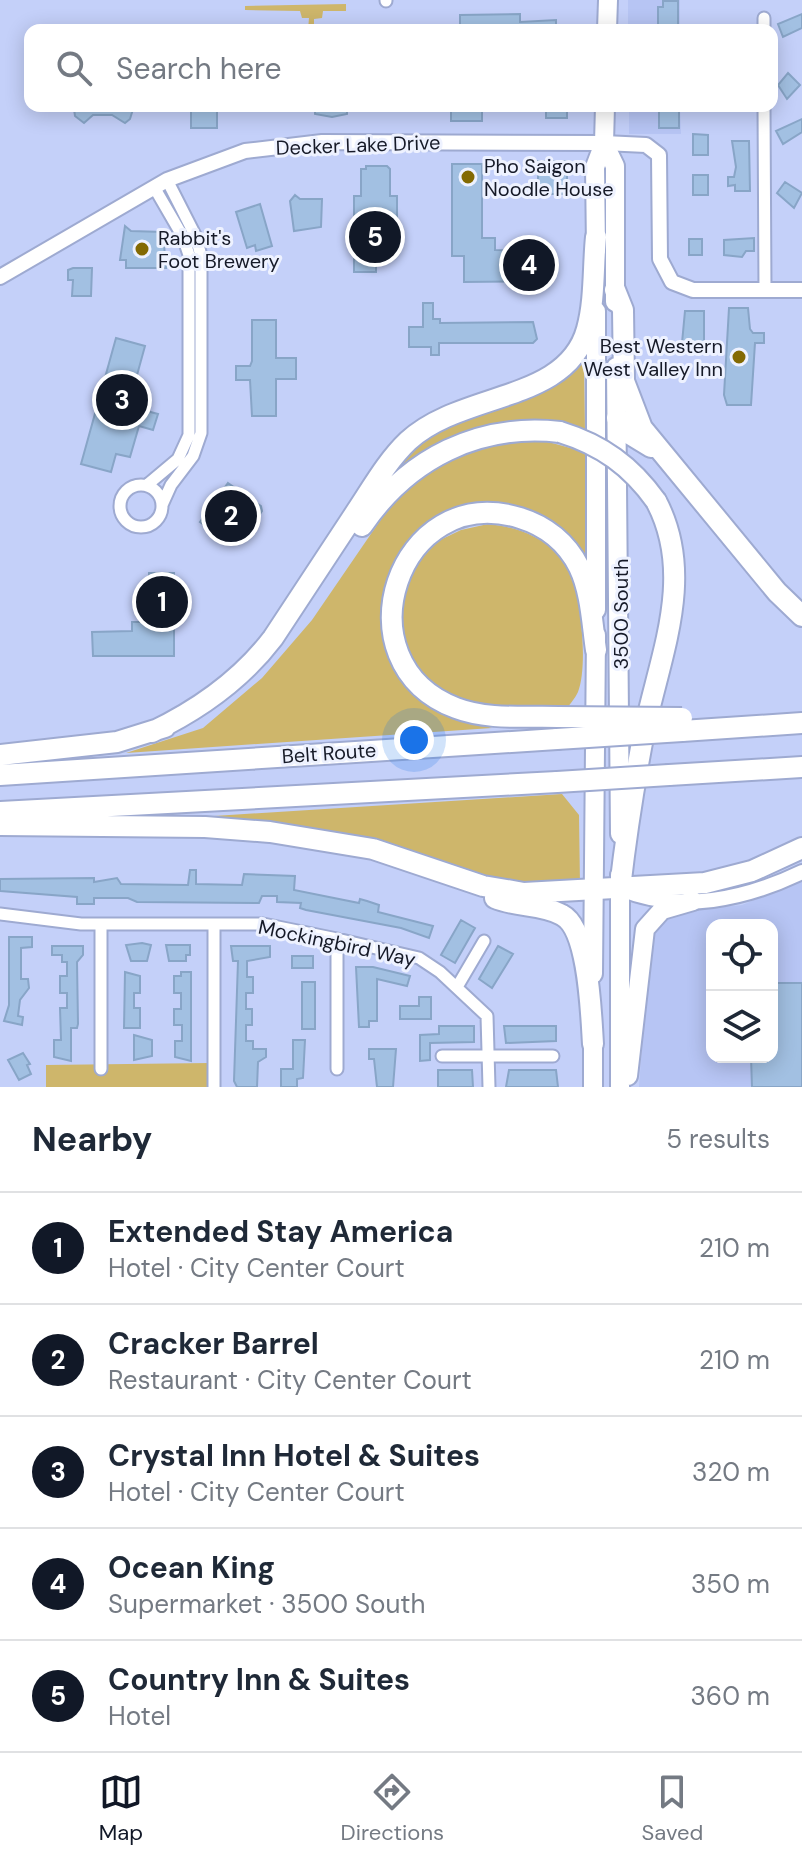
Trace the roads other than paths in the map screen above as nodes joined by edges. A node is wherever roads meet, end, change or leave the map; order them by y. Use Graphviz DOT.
graph roads {
  1 [pos="608,0"];
  2 [pos="607,24"];
  3 [pos="605,112"];
  4 [pos="764,112"];
  5 [pos="604,143"];
  6 [pos="160,184"];
  7 [pos="596,237"];
  8 [pos="0,277"];
  9 [pos="615,290"];
  10 [pos="765,290"];
  11 [pos="802,290"];
  12 [pos="617,418"];
  13 [pos="670,462"];
  14 [pos="147,485"];
  15 [pos="162,505"];
  16 [pos="802,616"];
  17 [pos="596,650"];
  18 [pos="802,723"];
  19 [pos="682,724"];
  20 [pos="152,732"];
  21 [pos="0,755"];
  22 [pos="802,767"];
  23 [pos="0,775"];
  24 [pos="0,812"];
  25 [pos="0,825"];
  26 [pos="802,848"];
  27 [pos="802,872"];
  28 [pos="468,881"];
  29 [pos="620,888"];
  30 [pos="593,890"];
  31 [pos="693,901"];
  32 [pos="0,914"];
  33 [pos="101,924"];
  34 [pos="214,924"];
  35 [pos="337,939"];
  36 [pos="484,941"];
  37 [pos="457,987"];
  38 [pos="593,1044"];
  39 [pos="442,1056"];
  40 [pos="489,1056"];
  41 [pos="553,1056"];
  42 [pos="101,1069"];
  43 [pos="337,1069"];
  44 [pos="214,1087"];
  45 [pos="489,1087"];
  46 [pos="593,1087"];
  47 [pos="623,1087"];
  1 -- 2 [label="main road"];
  3 -- 5 [label="main road, 3500 South"];
  4 -- 10 [label="street"];
  5 -- 6 [label="street, Decker Lake Drive"];
  5 -- 7 [label="main road, 3500 South"];
  5 -- 9 [label="main road, 3500 South"];
  5 -- 10 [label="street, Decker Lake Drive"];
  6 -- 8 [label="street, Decker Lake Drive"];
  6 -- 14 [label="street"];
  6 -- 15 [label="street"];
  7 -- 17 [label="main road, 3500 South"];
  7 -- 20 [label="highway"];
  9 -- 12 [label="main road, 3500 South"];
  9 -- 13 [label="highway"];
  10 -- 11 [label="street"];
  12 -- 13 [label="highway"];
  12 -- 29 [label="main road, 3500 South"];
  13 -- 16 [label="highway"];
  14 -- 15 [label="street"];
  14 -- 15 [label="street"];
  17 -- 19 [label="highway, bridge"];
  17 -- 30 [label="main road, 3500 South"];
  18 -- 19 [label="highway, Belt Route"];
  19 -- 23 [label="highway, Belt Route, bridge"];
  20 -- 21 [label="highway"];
  20 -- 29 [label="highway, bridge"];
  22 -- 24 [label="highway, Belt Route, bridge"];
  25 -- 28 [label="highway"];
  26 -- 29 [label="highway"];
  27 -- 31 [label="street"];
  28 -- 30 [label="highway"];
  28 -- 38 [label="highway"];
  29 -- 30 [label="highway"];
  29 -- 31 [label="street"];
  29 -- 47 [label="main road, 3500 South"];
  30 -- 38 [label="main road, 3500 South"];
  31 -- 47 [label="main road"];
  32 -- 33 [label="street, Mockingbird Way"];
  33 -- 34 [label="street, Mockingbird Way"];
  33 -- 42 [label="street"];
  34 -- 35 [label="street, Mockingbird Way"];
  34 -- 44 [label="street"];
  35 -- 37 [label="street, Mockingbird Way"];
  35 -- 43 [label="street"];
  36 -- 37 [label="street"];
  37 -- 40 [label="street, Mockingbird Way"];
  38 -- 46 [label="main road, 3500 South"];
  39 -- 40 [label="street"];
  40 -- 41 [label="street"];
  40 -- 45 [label="street, Mockingbird Way"];
}
